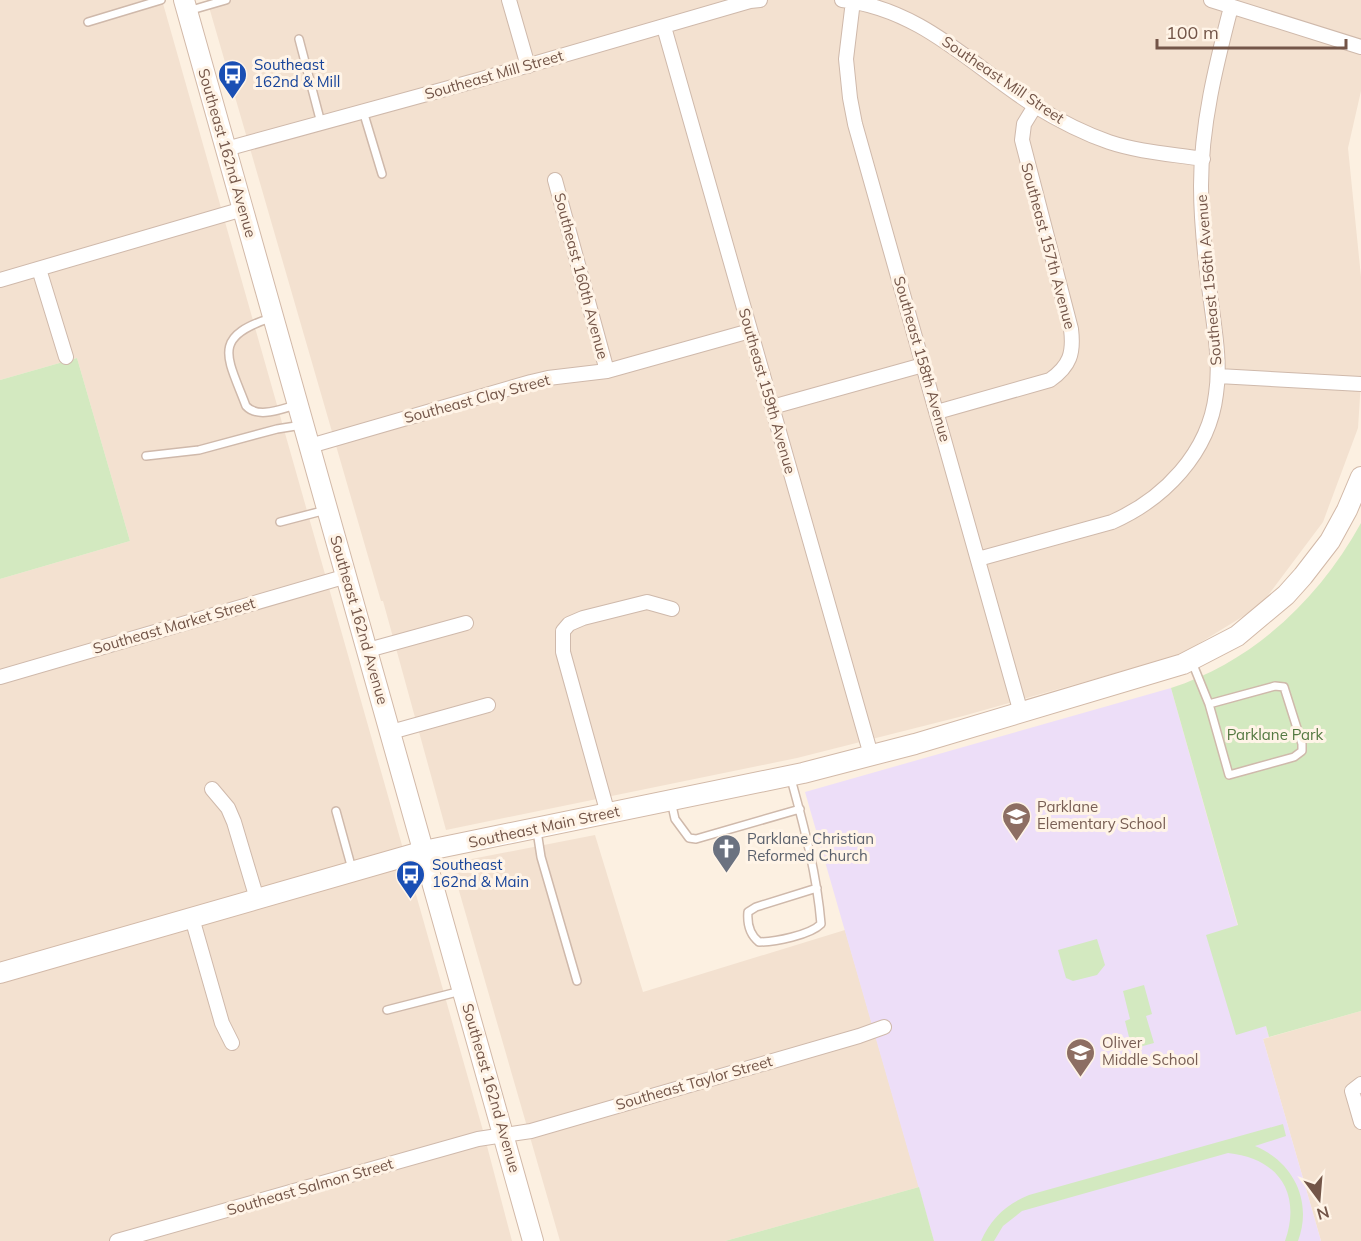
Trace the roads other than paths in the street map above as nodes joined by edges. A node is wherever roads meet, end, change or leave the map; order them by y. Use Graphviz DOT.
graph roads {
  1 [pos="161,0"];
  2 [pos="226,0"];
  3 [pos="509,0"];
  4 [pos="760,0"];
  5 [pos="1211,0"];
  6 [pos="847,1"];
  7 [pos="185,6"];
  8 [pos="1231,7"];
  9 [pos="88,22"];
  10 [pos="664,27"];
  11 [pos="299,39"];
  12 [pos="1361,47"];
  13 [pos="528,66"];
  14 [pos="1035,106"];
  15 [pos="363,111"];
  16 [pos="321,123"];
  17 [pos="226,149"];
  18 [pos="1203,159"];
  19 [pos="382,174"];
  20 [pos="555,180"];
  21 [pos="243,209"];
  22 [pos="39,269"];
  23 [pos="0,280"];
  24 [pos="273,317"];
  25 [pos="750,331"];
  26 [pos="66,357"];
  27 [pos="923,365"];
  28 [pos="607,371"];
  29 [pos="1218,376"];
  30 [pos="1361,384"];
  31 [pos="298,404"];
  32 [pos="772,407"];
  33 [pos="937,412"];
  34 [pos="304,425"];
  35 [pos="310,446"];
  36 [pos="146,456"];
  37 [pos="1361,477"];
  38 [pos="328,510"];
  39 [pos="280,522"];
  40 [pos="978,559"];
  41 [pos="347,576"];
  42 [pos="672,609"];
  43 [pos="466,623"];
  44 [pos="368,650"];
  45 [pos="1191,660"];
  46 [pos="0,676"];
  47 [pos="1209,704"];
  48 [pos="488,705"];
  49 [pos="1021,713"];
  50 [pos="391,732"];
  51 [pos="871,755"];
  52 [pos="790,776"];
  53 [pos="212,789"];
  54 [pos="671,801"];
  55 [pos="800,809"];
  56 [pos="336,811"];
  57 [pos="608,814"];
  58 [pos="537,828"];
  59 [pos="424,851"];
  60 [pos="353,872"];
  61 [pos="817,888"];
  62 [pos="257,899"];
  63 [pos="192,918"];
  64 [pos="0,973"];
  65 [pos="576,981"];
  66 [pos="463,990"];
  67 [pos="387,1010"];
  68 [pos="884,1027"];
  69 [pos="232,1043"];
  70 [pos="1356,1088"];
  71 [pos="1361,1122"];
  72 [pos="504,1136"];
  73 [pos="117,1241"];
  74 [pos="533,1241"];
  1 -- 9 [label="lane"];
  2 -- 7 [label="lane"];
  3 -- 13 [label="street"];
  4 -- 10 [label="street, Southeast Mill Street"];
  5 -- 8 [label="street"];
  6 -- 14 [label="street, Southeast Mill Street"];
  6 -- 27 [label="street, Southeast 158th Avenue"];
  7 -- 17 [label="street, Southeast 162nd Avenue"];
  8 -- 12 [label="street"];
  8 -- 18 [label="street, Southeast 156th Avenue"];
  10 -- 13 [label="street, Southeast Mill Street"];
  10 -- 25 [label="street, Southeast 159th Avenue"];
  11 -- 16 [label="lane"];
  13 -- 15 [label="street, Southeast Mill Street"];
  14 -- 18 [label="street, Southeast Mill Street"];
  14 -- 33 [label="street, Southeast 157th Avenue"];
  15 -- 16 [label="street, Southeast Mill Street"];
  15 -- 19 [label="lane"];
  16 -- 17 [label="street, Southeast Mill Street"];
  17 -- 21 [label="street, Southeast 162nd Avenue"];
  18 -- 29 [label="street, Southeast 156th Avenue"];
  20 -- 28 [label="street, Southeast 160th Avenue"];
  21 -- 22 [label="street"];
  21 -- 24 [label="street, Southeast 162nd Avenue"];
  22 -- 23 [label="street"];
  22 -- 26 [label="street"];
  24 -- 31 [label="street, Southeast 162nd Avenue"];
  24 -- 31 [label="lane"];
  25 -- 28 [label="street, Southeast Clay Street"];
  25 -- 32 [label="street, Southeast 159th Avenue"];
  27 -- 32 [label="street"];
  27 -- 33 [label="street, Southeast 158th Avenue"];
  28 -- 35 [label="street, Southeast Clay Street"];
  29 -- 30 [label="street"];
  29 -- 40 [label="street, Southeast 156th Avenue"];
  31 -- 34 [label="street, Southeast 162nd Avenue"];
  32 -- 51 [label="street, Southeast 159th Avenue"];
  33 -- 40 [label="street, Southeast 158th Avenue"];
  34 -- 35 [label="street, Southeast 162nd Avenue"];
  34 -- 36 [label="lane"];
  35 -- 38 [label="street, Southeast 162nd Avenue"];
  37 -- 45 [label="street, Southeast Main Street"];
  38 -- 39 [label="lane"];
  38 -- 41 [label="street, Southeast 162nd Avenue"];
  40 -- 49 [label="street, Southeast 158th Avenue"];
  41 -- 44 [label="street, Southeast 162nd Avenue"];
  41 -- 46 [label="street, Southeast Market Street"];
  42 -- 57 [label="street"];
  43 -- 44 [label="street"];
  44 -- 50 [label="street, Southeast 162nd Avenue"];
  45 -- 47 [label="lane"];
  45 -- 49 [label="street, Southeast Main Street"];
  47 -- 47 [label="lane"];
  48 -- 50 [label="street"];
  49 -- 51 [label="street, Southeast Main Street"];
  50 -- 59 [label="street, Southeast 162nd Avenue"];
  51 -- 52 [label="street, Southeast Main Street"];
  52 -- 54 [label="street, Southeast Main Street"];
  52 -- 55 [label="lane"];
  53 -- 62 [label="street"];
  54 -- 55 [label="lane"];
  54 -- 57 [label="street, Southeast Main Street"];
  55 -- 61 [label="lane"];
  56 -- 60 [label="lane"];
  57 -- 58 [label="street, Southeast Main Street"];
  58 -- 59 [label="street, Southeast Main Street"];
  58 -- 65 [label="lane"];
  59 -- 60 [label="street, Southeast Main Street"];
  59 -- 66 [label="street, Southeast 162nd Avenue"];
  60 -- 62 [label="street, Southeast Main Street"];
  61 -- 61 [label="lane"];
  62 -- 63 [label="street, Southeast Main Street"];
  63 -- 64 [label="street, Southeast Main Street"];
  63 -- 69 [label="street"];
  66 -- 67 [label="lane"];
  66 -- 72 [label="street, Southeast 162nd Avenue"];
  68 -- 72 [label="street, Southeast Taylor Street"];
  70 -- 71 [label="street"];
  72 -- 73 [label="street, Southeast Salmon Street"];
  72 -- 74 [label="street, Southeast 162nd Avenue"];
}
